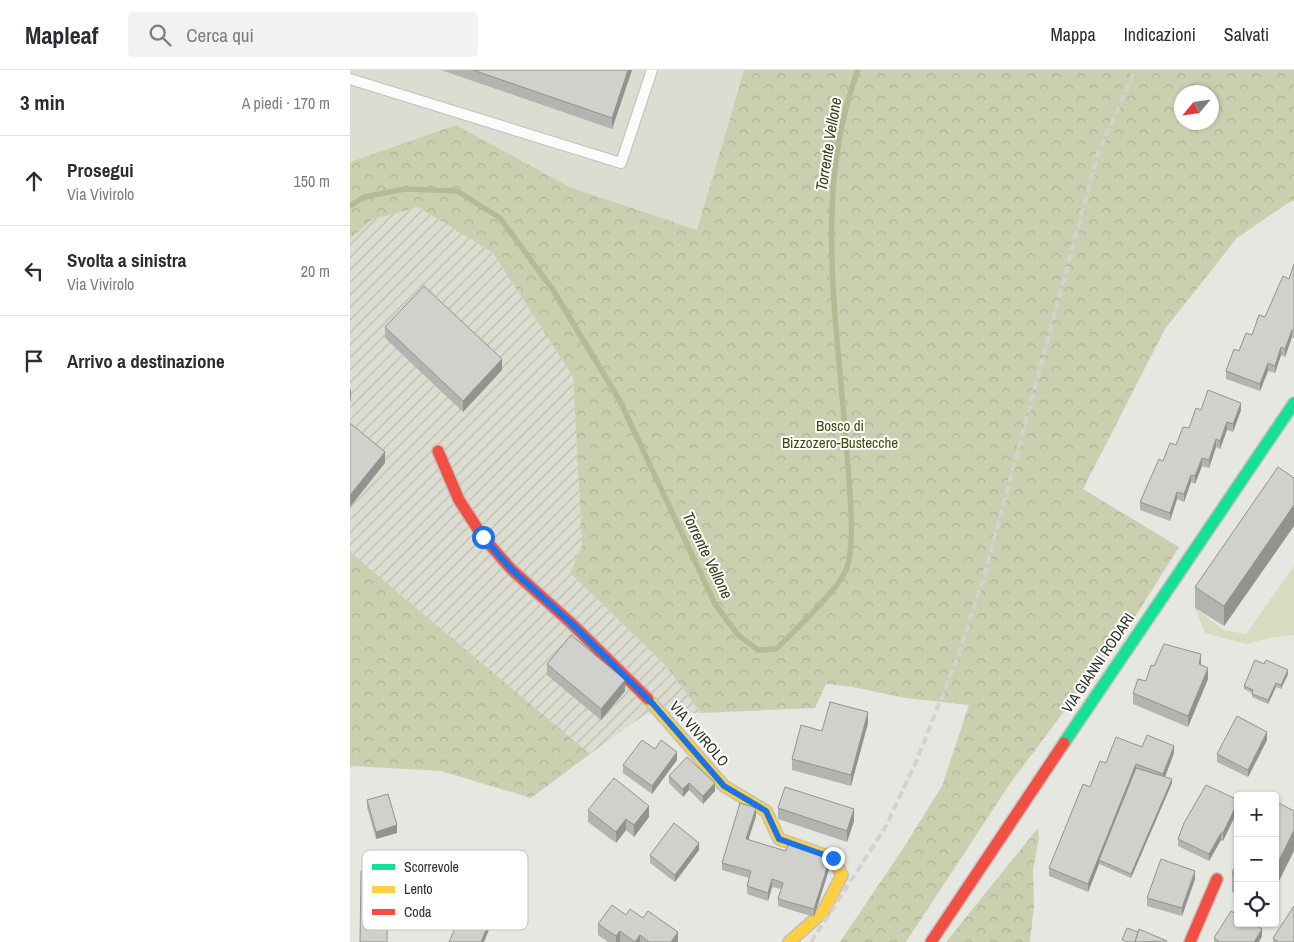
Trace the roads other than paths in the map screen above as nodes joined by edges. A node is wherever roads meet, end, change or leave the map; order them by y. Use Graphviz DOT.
graph roads {
  1 [pos="652,70"];
  2 [pos="350,79"];
  3 [pos="1294,403"];
  4 [pos="438,451"];
  5 [pos="1216,879"];
  6 [pos="789,942"];
  7 [pos="931,942"];
  8 [pos="1190,942"];
  1 -- 2 [label="lane"];
  3 -- 7 [label="street, VIA GIANNI RODARI"];
  4 -- 6 [label="street, VIA VIVIROLO"];
  5 -- 8 [label="street"];
}
